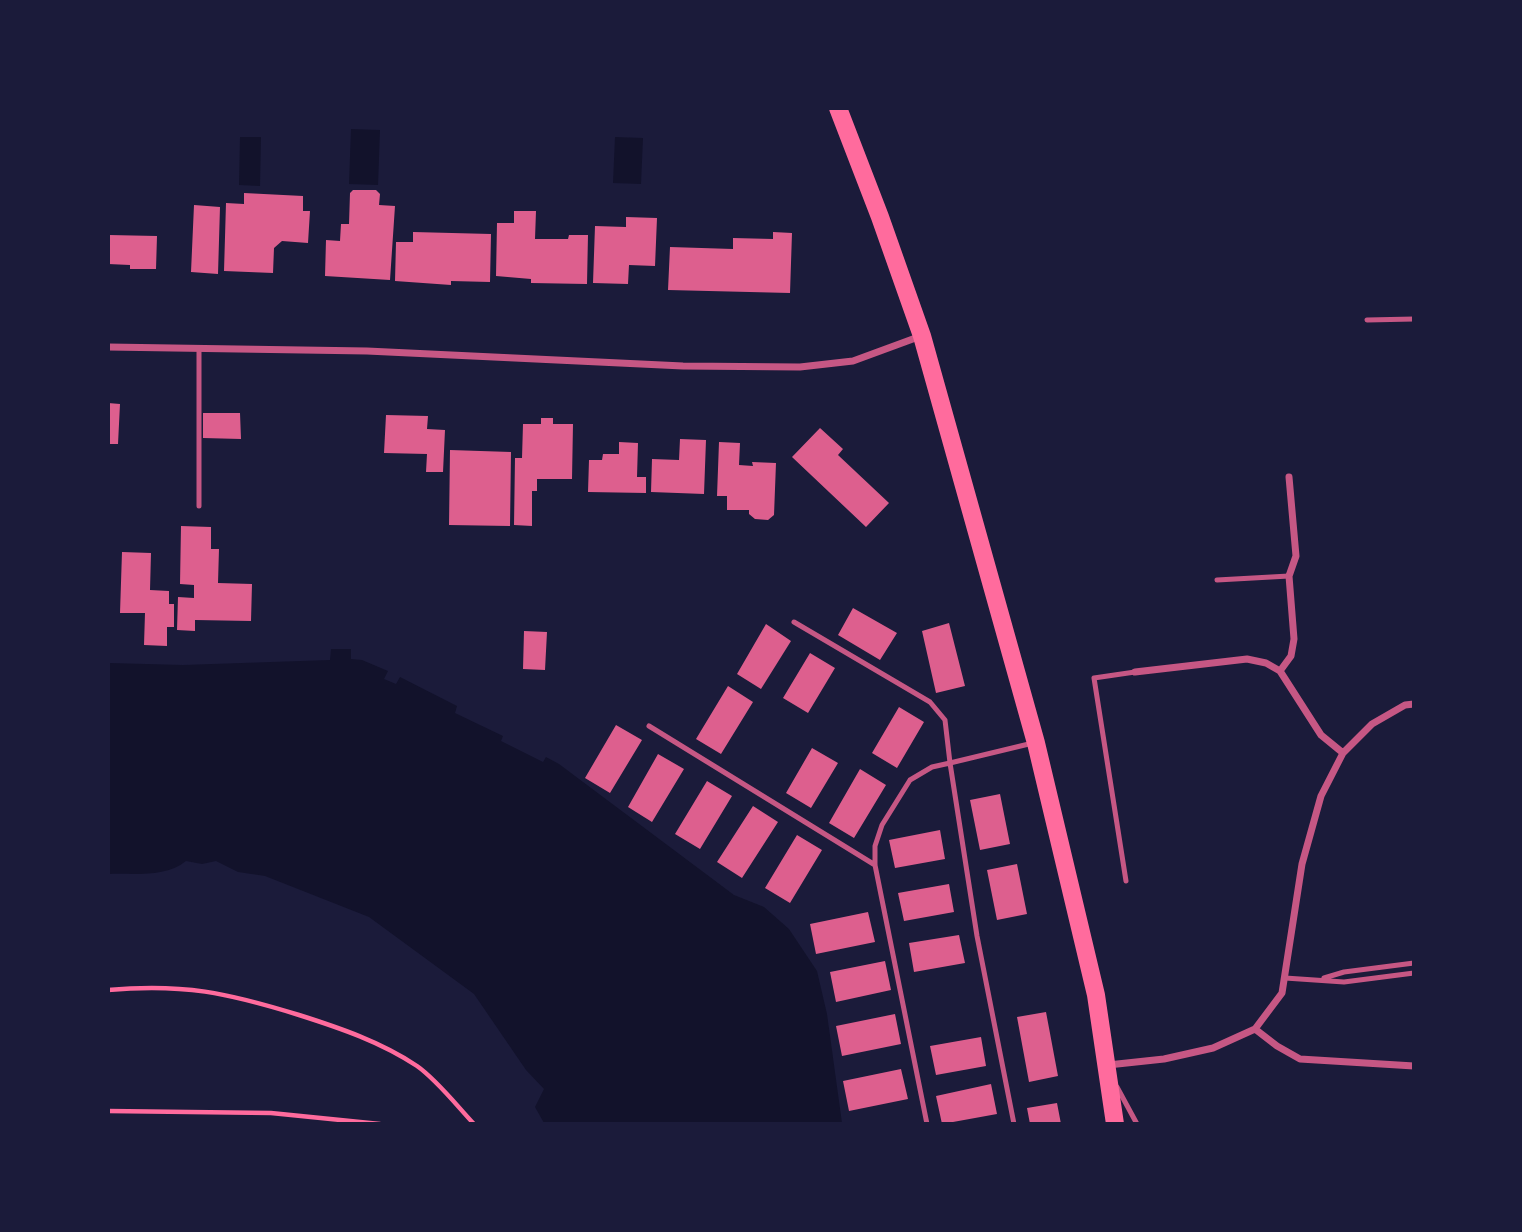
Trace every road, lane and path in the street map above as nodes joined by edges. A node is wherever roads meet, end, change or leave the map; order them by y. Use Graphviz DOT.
graph roads {
  1 [pos="838,108"];
  2 [pos="1413,319"];
  3 [pos="1367,320"];
  4 [pos="922,336"];
  5 [pos="108,347"];
  6 [pos="200,348"];
  7 [pos="1289,477"];
  8 [pos="199,506"];
  9 [pos="1289,576"];
  10 [pos="1217,580"];
  11 [pos="794,622"];
  12 [pos="1280,671"];
  13 [pos="1135,672"];
  14 [pos="1413,704"];
  15 [pos="649,726"];
  16 [pos="1036,743"];
  17 [pos="1343,753"];
  18 [pos="950,763"];
  19 [pos="875,865"];
  20 [pos="1126,881"];
  21 [pos="1413,963"];
  22 [pos="1413,973"];
  23 [pos="1285,978"];
  24 [pos="1320,979"];
  25 [pos="108,990"];
  26 [pos="1255,1029"];
  27 [pos="1105,1066"];
  28 [pos="1413,1066"];
  29 [pos="108,1111"];
  30 [pos="380,1124"];
  31 [pos="474,1124"];
  32 [pos="926,1124"];
  33 [pos="1014,1124"];
  34 [pos="1115,1124"];
  35 [pos="1137,1124"];
  1 -- 4 [label="main road"];
  2 -- 3 [label="lane"];
  4 -- 6 [label="street"];
  4 -- 16 [label="main road"];
  5 -- 6 [label="street"];
  6 -- 8 [label="lane"];
  7 -- 9 [label="street"];
  9 -- 10 [label="lane"];
  9 -- 12 [label="street"];
  11 -- 18 [label="lane"];
  12 -- 13 [label="street"];
  12 -- 17 [label="street"];
  13 -- 20 [label="lane"];
  14 -- 17 [label="street"];
  15 -- 19 [label="lane"];
  16 -- 18 [label="lane"];
  16 -- 27 [label="main road"];
  17 -- 23 [label="street"];
  18 -- 19 [label="lane"];
  18 -- 33 [label="lane"];
  19 -- 32 [label="lane"];
  21 -- 24 [label="lane"];
  22 -- 24 [label="lane"];
  23 -- 24 [label="lane"];
  23 -- 26 [label="street"];
  25 -- 31 [label="path"];
  26 -- 27 [label="street"];
  26 -- 28 [label="street"];
  27 -- 34 [label="main road"];
  27 -- 35 [label="lane"];
  29 -- 30 [label="path"];
}
